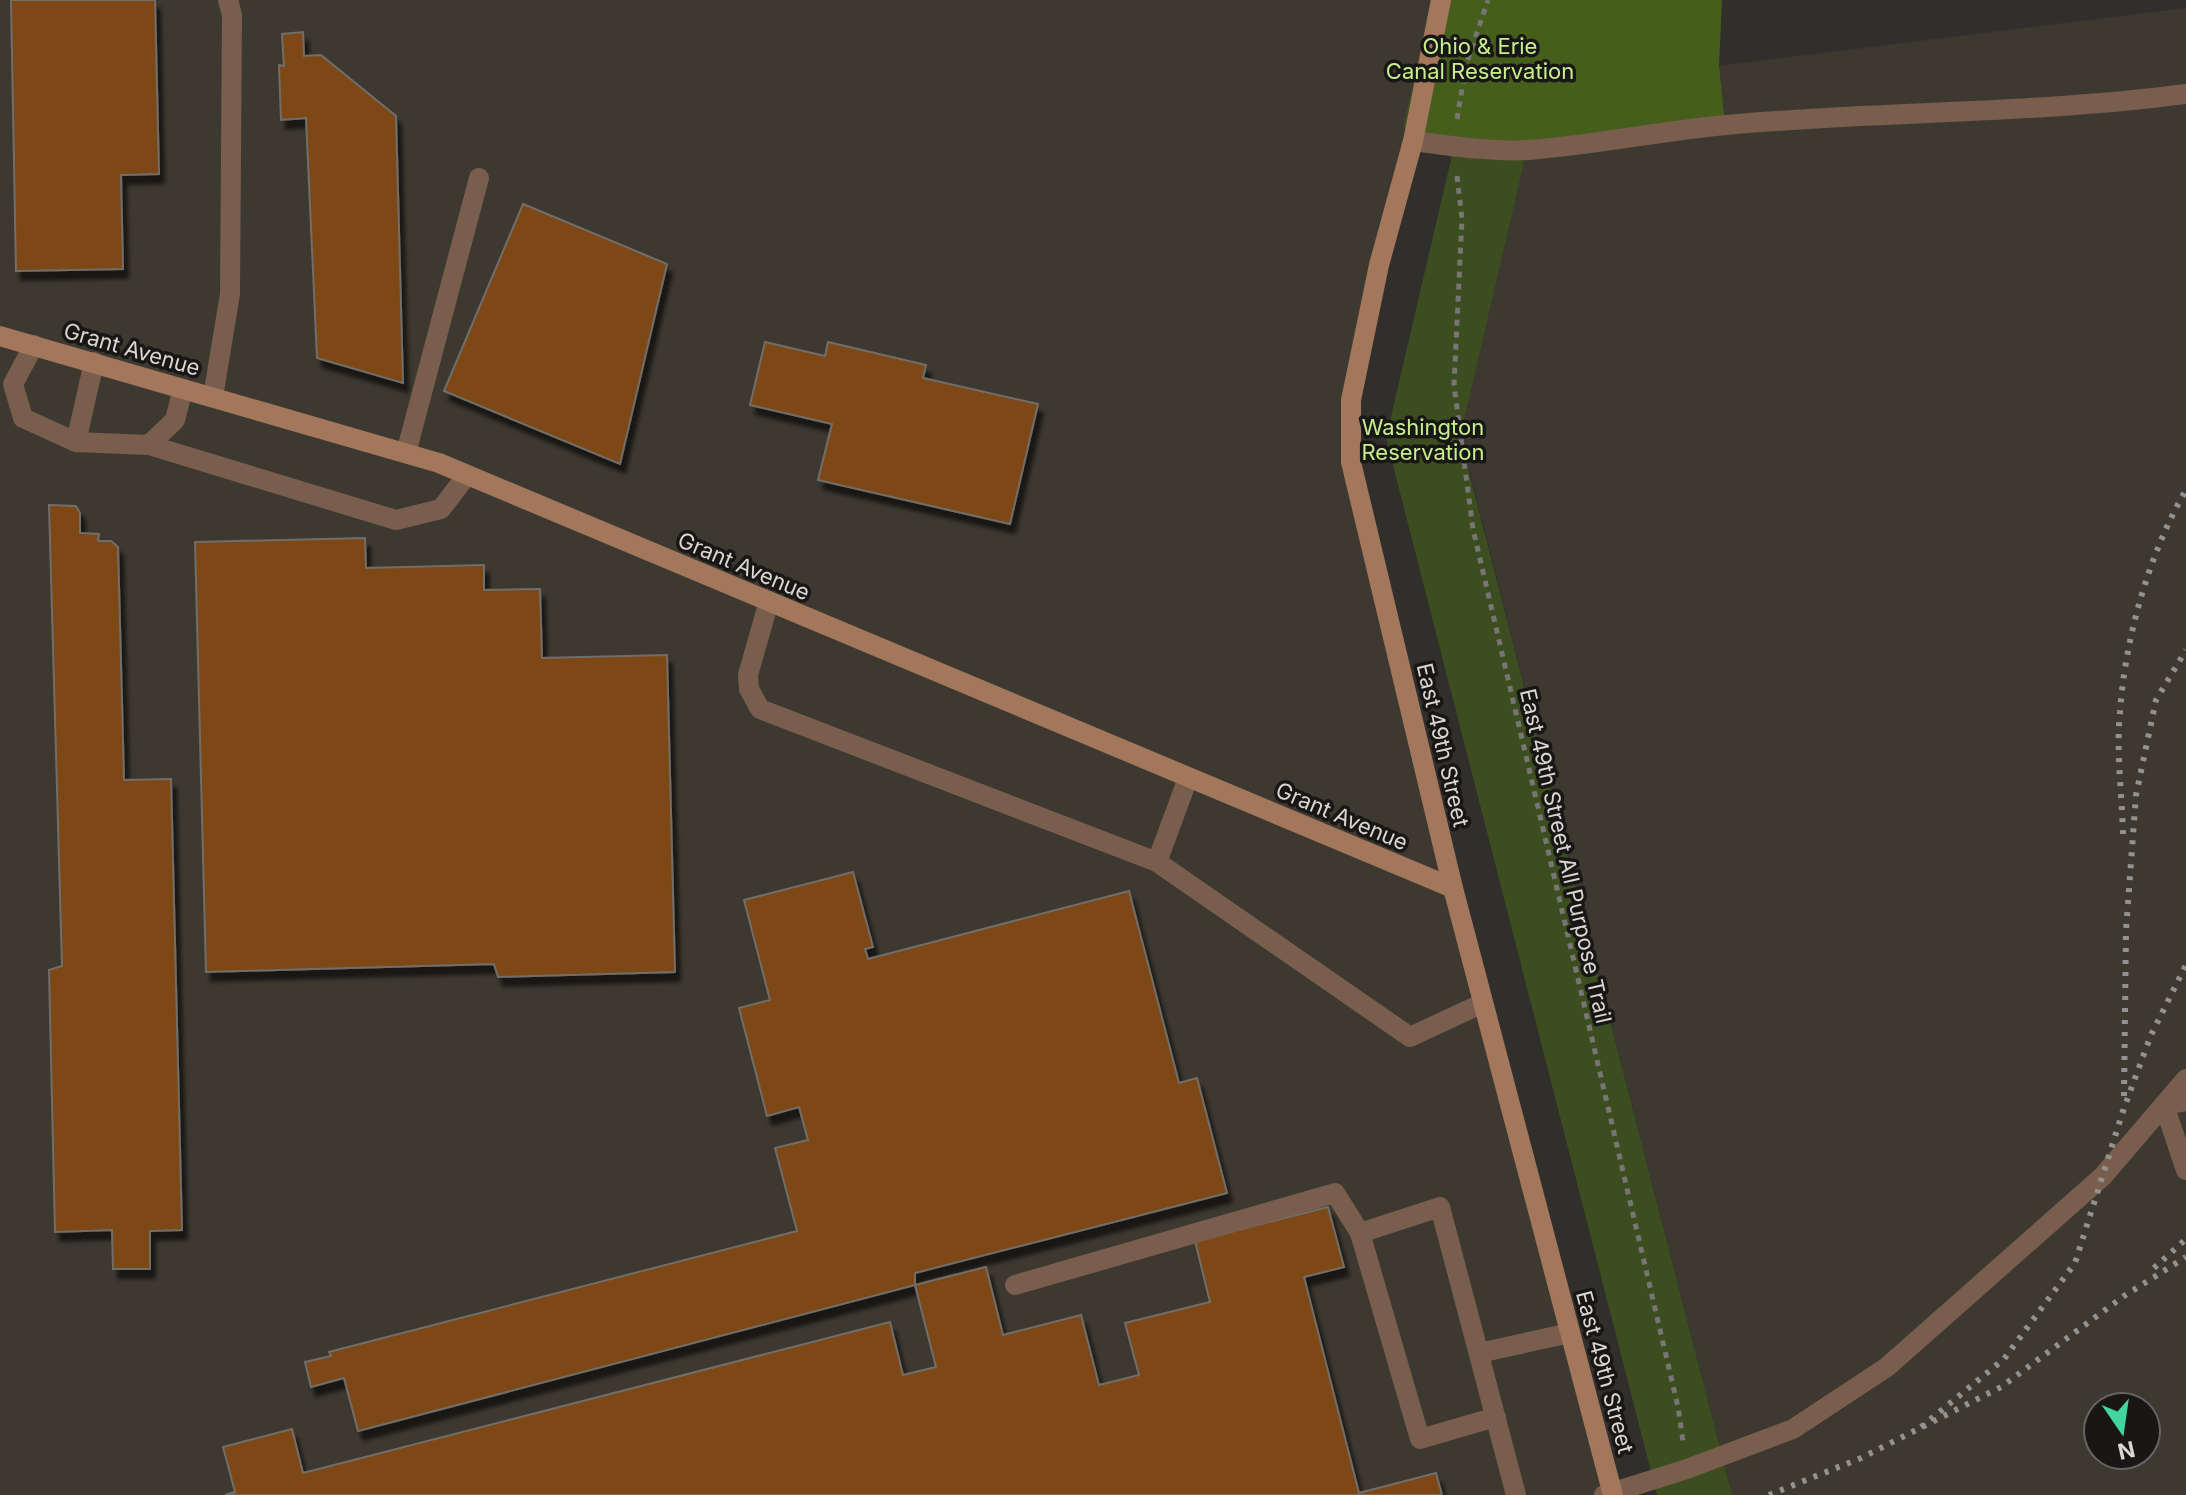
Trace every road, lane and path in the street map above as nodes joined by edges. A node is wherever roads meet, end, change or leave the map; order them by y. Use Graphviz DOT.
graph roads {
  1 [pos="228,0"];
  2 [pos="1441,0"];
  3 [pos="1488,0"];
  4 [pos="1466,65"];
  5 [pos="2186,94"];
  6 [pos="1413,141"];
  7 [pos="479,178"];
  8 [pos="1462,219"];
  9 [pos="0,336"];
  10 [pos="34,345"];
  11 [pos="94,362"];
  12 [pos="183,389"];
  13 [pos="213,397"];
  14 [pos="76,442"];
  15 [pos="149,445"];
  16 [pos="406,453"];
  17 [pos="467,475"];
  18 [pos="769,601"];
  19 [pos="1188,778"];
  20 [pos="1157,862"];
  21 [pos="1453,888"];
  22 [pos="1483,1003"];
  23 [pos="2186,1079"];
  24 [pos="2186,1101"];
  25 [pos="2164,1105"];
  26 [pos="2186,1170"];
  27 [pos="1360,1233"];
  28 [pos="1015,1285"];
  29 [pos="1570,1333"];
  30 [pos="1479,1353"];
  31 [pos="1496,1417"];
  32 [pos="1687,1469"];
  33 [pos="1610,1494"];
  34 [pos="1516,1495"];
  1 -- 13 [label="lane"];
  2 -- 6 [label="street, East 49th Street"];
  3 -- 4 [label="path"];
  5 -- 6 [label="lane"];
  6 -- 21 [label="street, East 49th Street"];
  7 -- 16 [label="lane"];
  8 -- 32 [label="path, East 49th Street All Purpose Trail"];
  9 -- 10 [label="street, Grant Avenue"];
  10 -- 11 [label="street, Grant Avenue"];
  10 -- 14 [label="lane"];
  11 -- 12 [label="street, Grant Avenue"];
  11 -- 14 [label="lane"];
  12 -- 13 [label="street, Grant Avenue"];
  12 -- 15 [label="lane"];
  13 -- 16 [label="street, Grant Avenue"];
  14 -- 15 [label="lane"];
  15 -- 17 [label="lane"];
  16 -- 17 [label="street, Grant Avenue"];
  17 -- 18 [label="street, Grant Avenue"];
  18 -- 19 [label="street, Grant Avenue"];
  18 -- 20 [label="lane"];
  19 -- 20 [label="lane"];
  19 -- 21 [label="street, Grant Avenue"];
  20 -- 22 [label="lane"];
  21 -- 22 [label="street, East 49th Street"];
  22 -- 29 [label="street, East 49th Street"];
  23 -- 25 [label="lane"];
  24 -- 25 [label="lane"];
  25 -- 26 [label="lane"];
  25 -- 32 [label="lane"];
  27 -- 28 [label="lane"];
  27 -- 30 [label="lane"];
  27 -- 31 [label="lane"];
  29 -- 30 [label="lane"];
  29 -- 33 [label="street, East 49th Street"];
  30 -- 31 [label="lane"];
  31 -- 34 [label="lane"];
  32 -- 33 [label="lane"];
}
